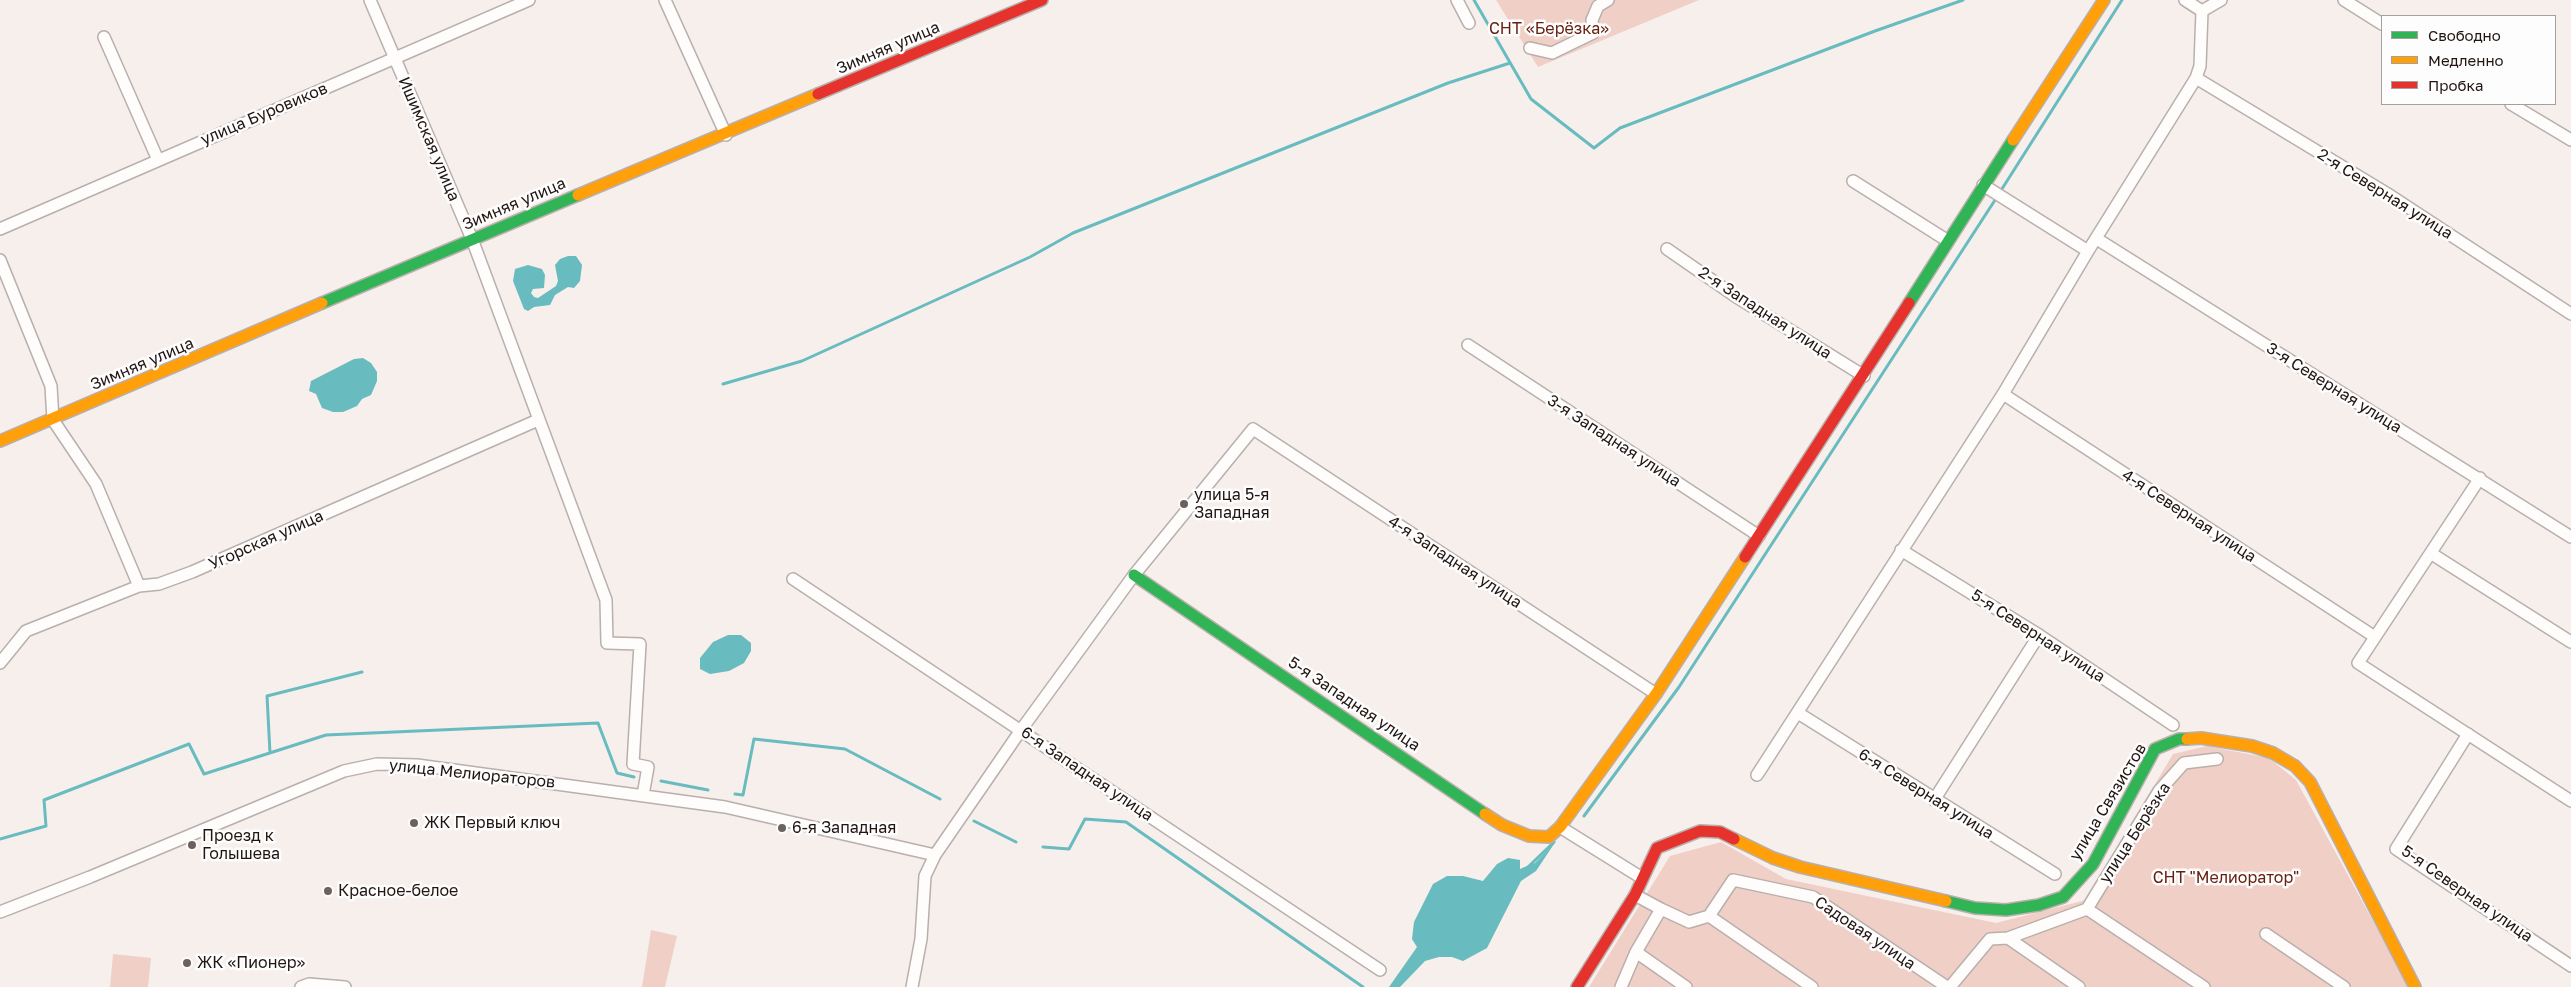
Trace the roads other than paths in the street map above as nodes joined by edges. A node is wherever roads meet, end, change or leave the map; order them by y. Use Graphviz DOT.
graph roads {
  1 [pos="370,0"];
  2 [pos="529,0"];
  3 [pos="665,0"];
  4 [pos="1042,0"];
  5 [pos="1457,0"];
  6 [pos="1608,0"];
  7 [pos="2104,0"];
  8 [pos="2185,0"];
  9 [pos="2221,0"];
  10 [pos="2344,0"];
  11 [pos="2202,11"];
  12 [pos="1469,23"];
  13 [pos="2381,23"];
  14 [pos="104,37"];
  15 [pos="1530,48"];
  16 [pos="394,58"];
  17 [pos="2196,78"];
  18 [pos="2513,105"];
  19 [pos="726,135"];
  20 [pos="2571,140"];
  21 [pos="158,160"];
  22 [pos="1853,181"];
  23 [pos="1983,185"];
  24 [pos="0,229"];
  25 [pos="472,239"];
  26 [pos="2097,239"];
  27 [pos="1948,241"];
  28 [pos="1667,249"];
  29 [pos="2088,251"];
  30 [pos="0,260"];
  31 [pos="2571,314"];
  32 [pos="1468,345"];
  33 [pos="1864,376"];
  34 [pos="2003,394"];
  35 [pos="53,420"];
  36 [pos="538,420"];
  37 [pos="0,441"];
  38 [pos="2480,478"];
  39 [pos="1759,536"];
  40 [pos="2571,538"];
  41 [pos="1901,550"];
  42 [pos="2432,554"];
  43 [pos="1134,575"];
  44 [pos="793,579"];
  45 [pos="139,586"];
  46 [pos="2039,635"];
  47 [pos="2375,637"];
  48 [pos="2571,642"];
  49 [pos="0,663"];
  50 [pos="1656,694"];
  51 [pos="1798,713"];
  52 [pos="2172,725"];
  53 [pos="1022,730"];
  54 [pos="2468,734"];
  55 [pos="2216,758"];
  56 [pos="1757,775"];
  57 [pos="643,795"];
  58 [pos="1934,800"];
  59 [pos="2571,801"];
  60 [pos="1560,828"];
  61 [pos="935,855"];
  62 [pos="2055,874"];
  63 [pos="1642,878"];
  64 [pos="1635,895"];
  65 [pos="1662,909"];
  66 [pos="2087,909"];
  67 [pos="0,912"];
  68 [pos="1709,916"];
  69 [pos="2266,934"];
  70 [pos="2008,938"];
  71 [pos="1636,952"];
  72 [pos="2571,966"];
  73 [pos="1380,970"];
  74 [pos="300,987"];
  75 [pos="345,987"];
  76 [pos="912,987"];
  77 [pos="1577,987"];
  78 [pos="1621,987"];
  79 [pos="1686,987"];
  80 [pos="1812,987"];
  81 [pos="1948,987"];
  82 [pos="2080,987"];
  83 [pos="2204,987"];
  84 [pos="2344,987"];
  85 [pos="2415,987"];
  1 -- 16 [label="street, Ишимская улица"];
  2 -- 16 [label="street, улица Буровиков"];
  3 -- 19 [label="street"];
  4 -- 19 [label="street, Зимняя улица"];
  5 -- 12 [label="street"];
  6 -- 15 [label="street"];
  7 -- 23 [label="street"];
  8 -- 11 [label="street"];
  9 -- 11 [label="street"];
  10 -- 13 [label="street"];
  11 -- 17 [label="street"];
  14 -- 21 [label="street"];
  16 -- 21 [label="street, улица Буровиков"];
  16 -- 25 [label="street, Ишимская улица"];
  17 -- 26 [label="street"];
  17 -- 31 [label="street, 2-я Северная улица"];
  18 -- 20 [label="street"];
  19 -- 25 [label="street, Зимняя улица"];
  21 -- 24 [label="street, улица Буровиков"];
  22 -- 27 [label="street"];
  23 -- 27 [label="street"];
  23 -- 29 [label="street"];
  25 -- 35 [label="street, Зимняя улица"];
  25 -- 36 [label="street, Ишимская улица"];
  26 -- 29 [label="street"];
  26 -- 38 [label="street, 3-я Северная улица"];
  27 -- 33 [label="street"];
  28 -- 33 [label="street, 2-я Западная улица"];
  29 -- 34 [label="street"];
  30 -- 35 [label="street"];
  32 -- 39 [label="street, 3-я Западная улица"];
  33 -- 39 [label="street"];
  34 -- 41 [label="street"];
  34 -- 47 [label="street, 4-я Северная улица"];
  35 -- 37 [label="street, Зимняя улица"];
  35 -- 45 [label="street"];
  36 -- 45 [label="street, Угорская улица"];
  36 -- 57 [label="street, Ишимская улица"];
  38 -- 40 [label="street, 3-я Северная улица"];
  38 -- 42 [label="street"];
  39 -- 50 [label="street"];
  41 -- 46 [label="street, 5-я Северная улица"];
  41 -- 51 [label="street"];
  42 -- 47 [label="street"];
  42 -- 48 [label="street"];
  43 -- 50 [label="street, 4-я Западная улица"];
  43 -- 53 [label="street"];
  43 -- 60 [label="street, 5-я Западная улица"];
  44 -- 53 [label="street, 6-я Западная улица"];
  45 -- 49 [label="street, Угорская улица"];
  46 -- 52 [label="street, 5-я Северная улица"];
  46 -- 58 [label="street"];
  47 -- 54 [label="street"];
  50 -- 60 [label="street"];
  51 -- 56 [label="street"];
  51 -- 58 [label="street, 6-я Северная улица"];
  53 -- 61 [label="street"];
  53 -- 73 [label="street, 6-я Западная улица"];
  54 -- 59 [label="street"];
  54 -- 72 [label="street, 5-я Северная улица"];
  55 -- 66 [label="street, улица Берёзка"];
  57 -- 61 [label="street, улица Мелиораторов"];
  57 -- 67 [label="street, улица Мелиораторов"];
  58 -- 62 [label="street, 6-я Северная улица"];
  60 -- 63 [label="street"];
  61 -- 76 [label="street"];
  63 -- 64 [label="street"];
  63 -- 85 [label="street, улица Связистов"];
  64 -- 65 [label="street"];
  64 -- 77 [label="street"];
  65 -- 68 [label="street"];
  65 -- 71 [label="street"];
  66 -- 70 [label="street"];
  66 -- 83 [label="street"];
  68 -- 80 [label="street"];
  68 -- 81 [label="street, Садовая улица"];
  69 -- 84 [label="street"];
  70 -- 81 [label="street"];
  70 -- 82 [label="street"];
  71 -- 78 [label="street"];
  71 -- 79 [label="street"];
  74 -- 75 [label="street"];
}
